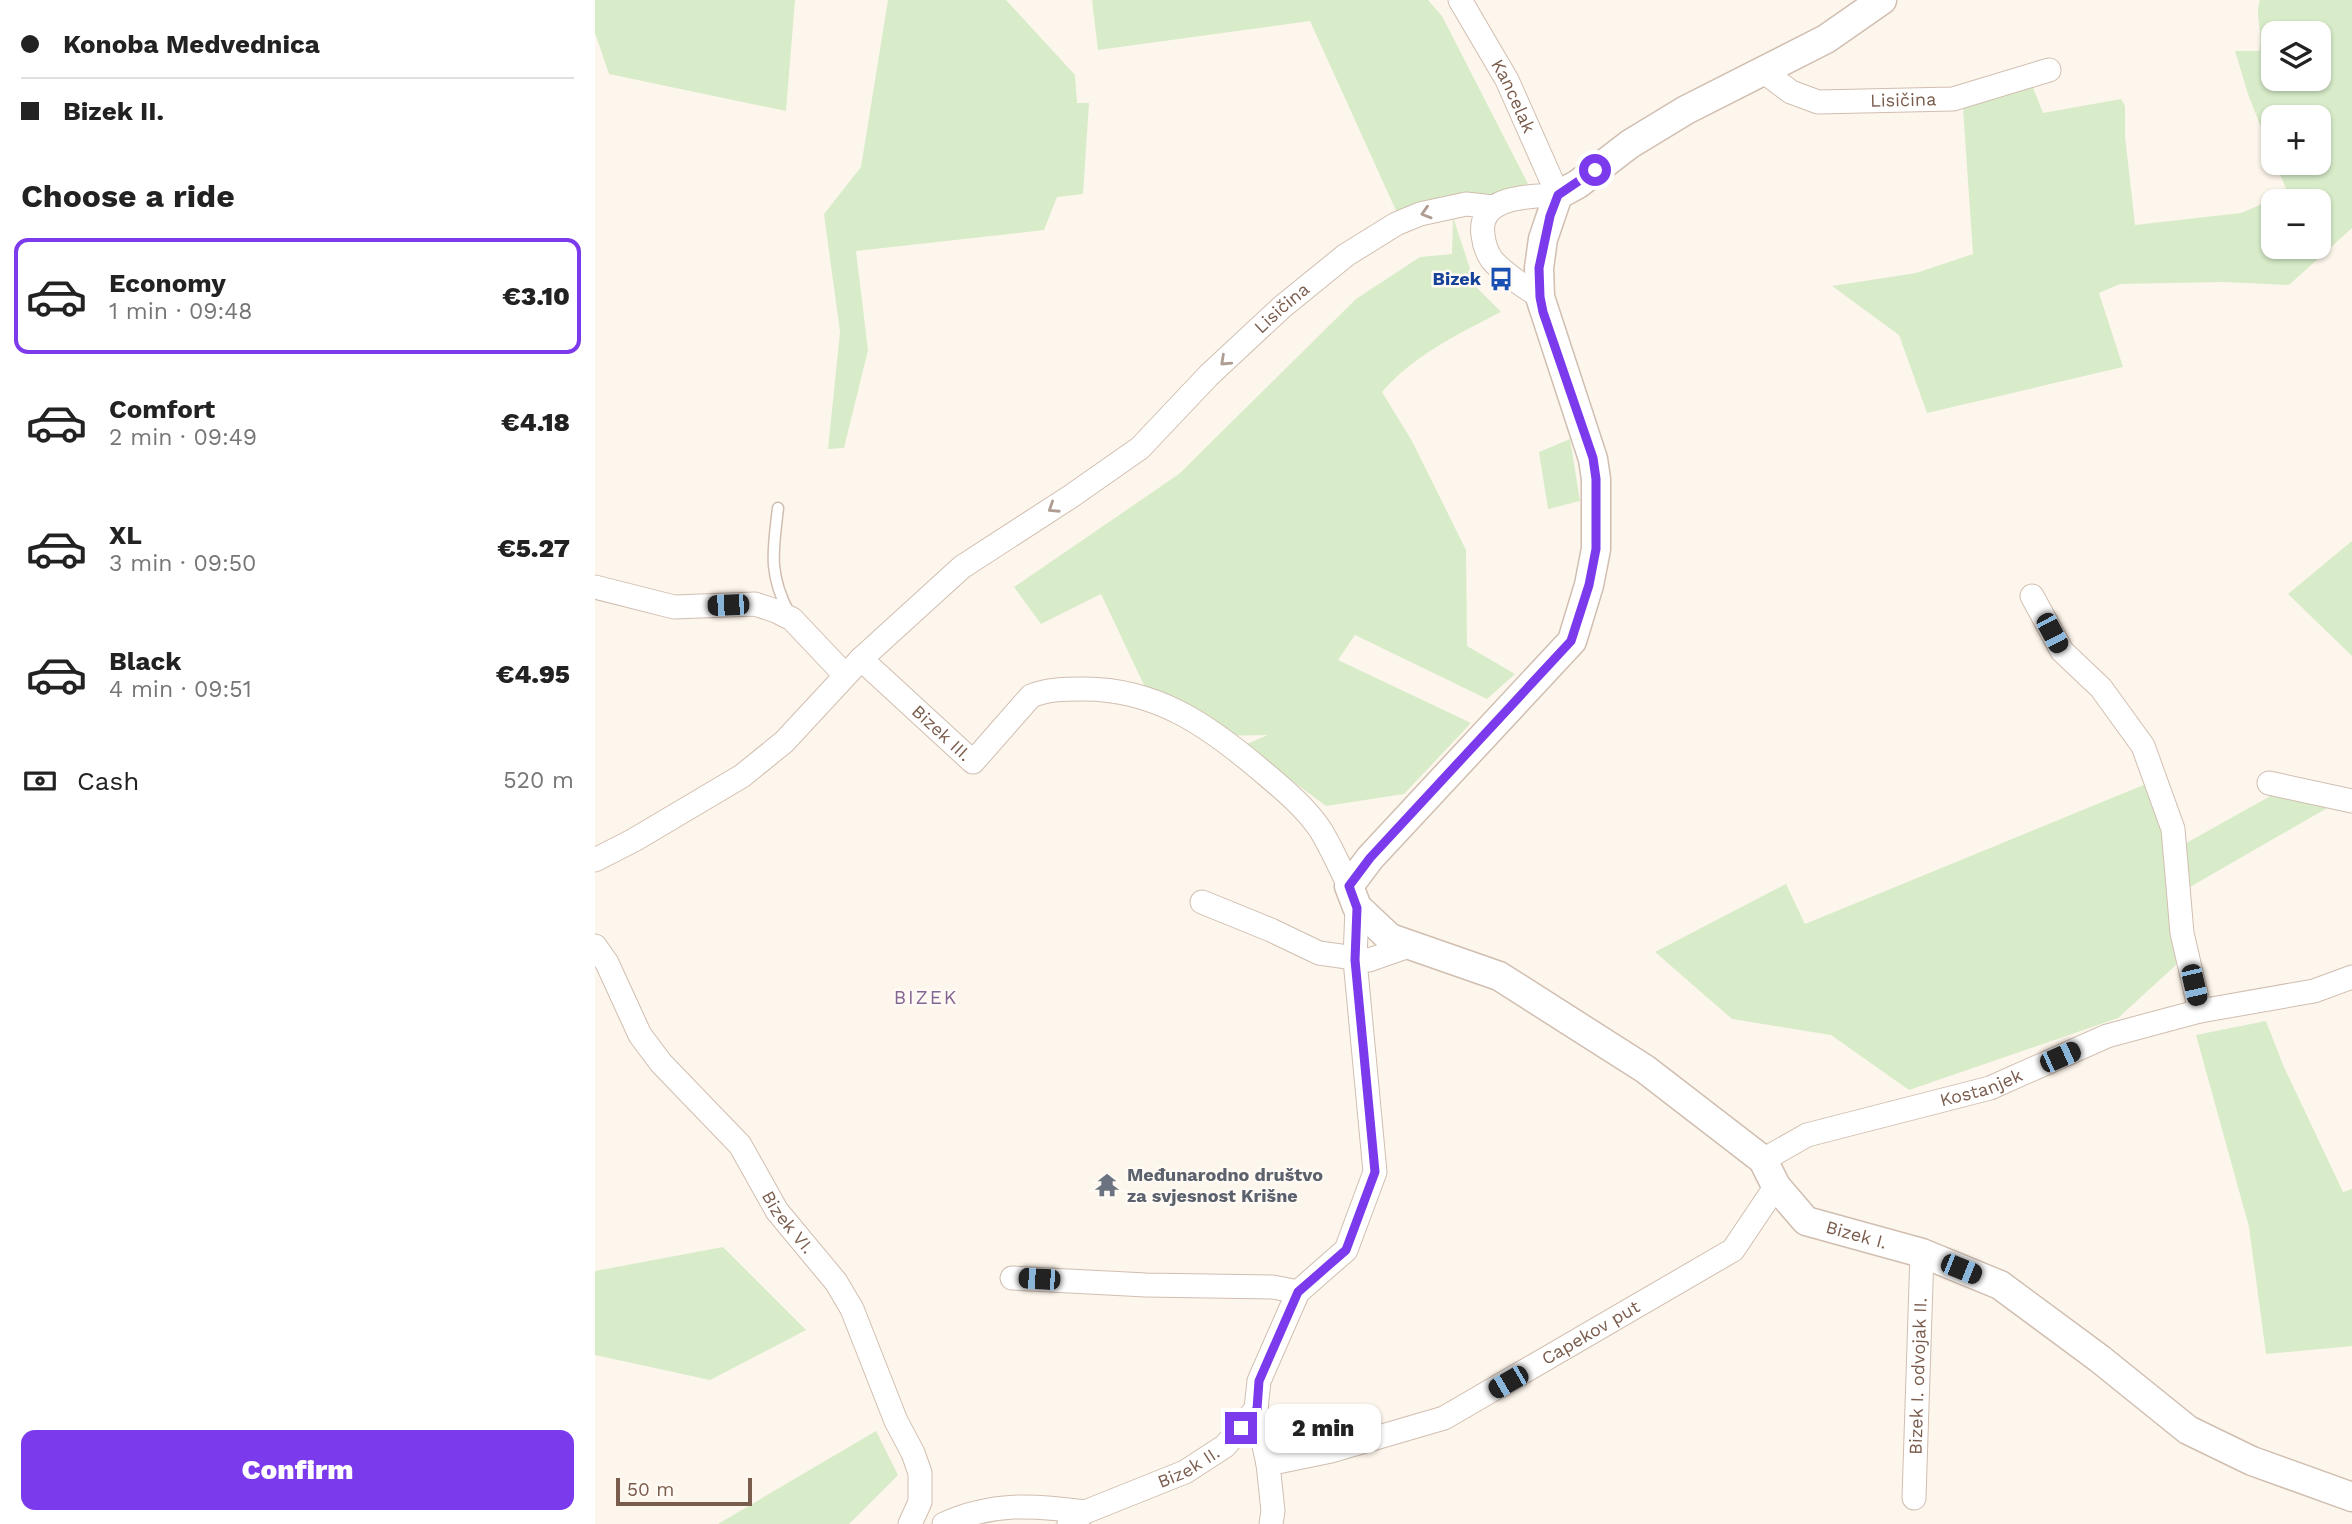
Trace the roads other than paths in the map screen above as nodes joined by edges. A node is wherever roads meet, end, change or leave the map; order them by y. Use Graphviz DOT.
graph roads {
  1 [pos="1460,0"];
  2 [pos="1882,0"];
  3 [pos="2049,70"];
  4 [pos="1763,71"];
  5 [pos="1558,195"];
  6 [pos="1493,207"];
  7 [pos="1540,297"];
  8 [pos="778,508"];
  9 [pos="595,587"];
  10 [pos="2032,596"];
  11 [pos="792,618"];
  12 [pos="853,667"];
  13 [pos="2269,782"];
  14 [pos="2352,801"];
  15 [pos="595,860"];
  16 [pos="1353,897"];
  17 [pos="1202,902"];
  18 [pos="595,946"];
  19 [pos="1409,946"];
  20 [pos="1355,960"];
  21 [pos="2352,977"];
  22 [pos="2200,1011"];
  23 [pos="1763,1160"];
  24 [pos="1776,1186"];
  25 [pos="1922,1254"];
  26 [pos="1012,1278"];
  27 [pos="1298,1292"];
  28 [pos="1257,1409"];
  29 [pos="1268,1464"];
  30 [pos="2352,1497"];
  31 [pos="1914,1498"];
  32 [pos="1077,1518"];
  33 [pos="910,1524"];
  34 [pos="944,1524"];
  35 [pos="1271,1524"];
  1 -- 5 [label="street, Kancelak"];
  2 -- 4 [label="street, Lisičina"];
  3 -- 4 [label="street, Lisičina"];
  4 -- 5 [label="street, Lisičina"];
  5 -- 6 [label="street, Lisičina"];
  5 -- 7 [label="street"];
  6 -- 7 [label="street"];
  6 -- 12 [label="street, Lisičina, one-way"];
  7 -- 16 [label="street"];
  8 -- 11 [label="lane"];
  9 -- 11 [label="street"];
  10 -- 22 [label="street"];
  11 -- 12 [label="street"];
  12 -- 15 [label="street"];
  12 -- 16 [label="street, Bizek III."];
  13 -- 14 [label="street"];
  16 -- 19 [label="street, Bizek I."];
  16 -- 20 [label="street"];
  17 -- 20 [label="street"];
  18 -- 33 [label="street, Bizek VI."];
  19 -- 20 [label="street"];
  19 -- 23 [label="street, Bizek I."];
  20 -- 27 [label="street"];
  21 -- 22 [label="street, Kostanjek"];
  22 -- 23 [label="street, Kostanjek"];
  23 -- 24 [label="street, Bizek I."];
  24 -- 25 [label="street, Bizek I."];
  24 -- 29 [label="street, Capekov put"];
  25 -- 30 [label="street, Bizek I."];
  25 -- 31 [label="street, Bizek I. odvojak II."];
  26 -- 27 [label="street"];
  27 -- 28 [label="street"];
  28 -- 29 [label="street"];
  28 -- 32 [label="street, Bizek II."];
  29 -- 35 [label="street"];
  32 -- 34 [label="street"];
}
